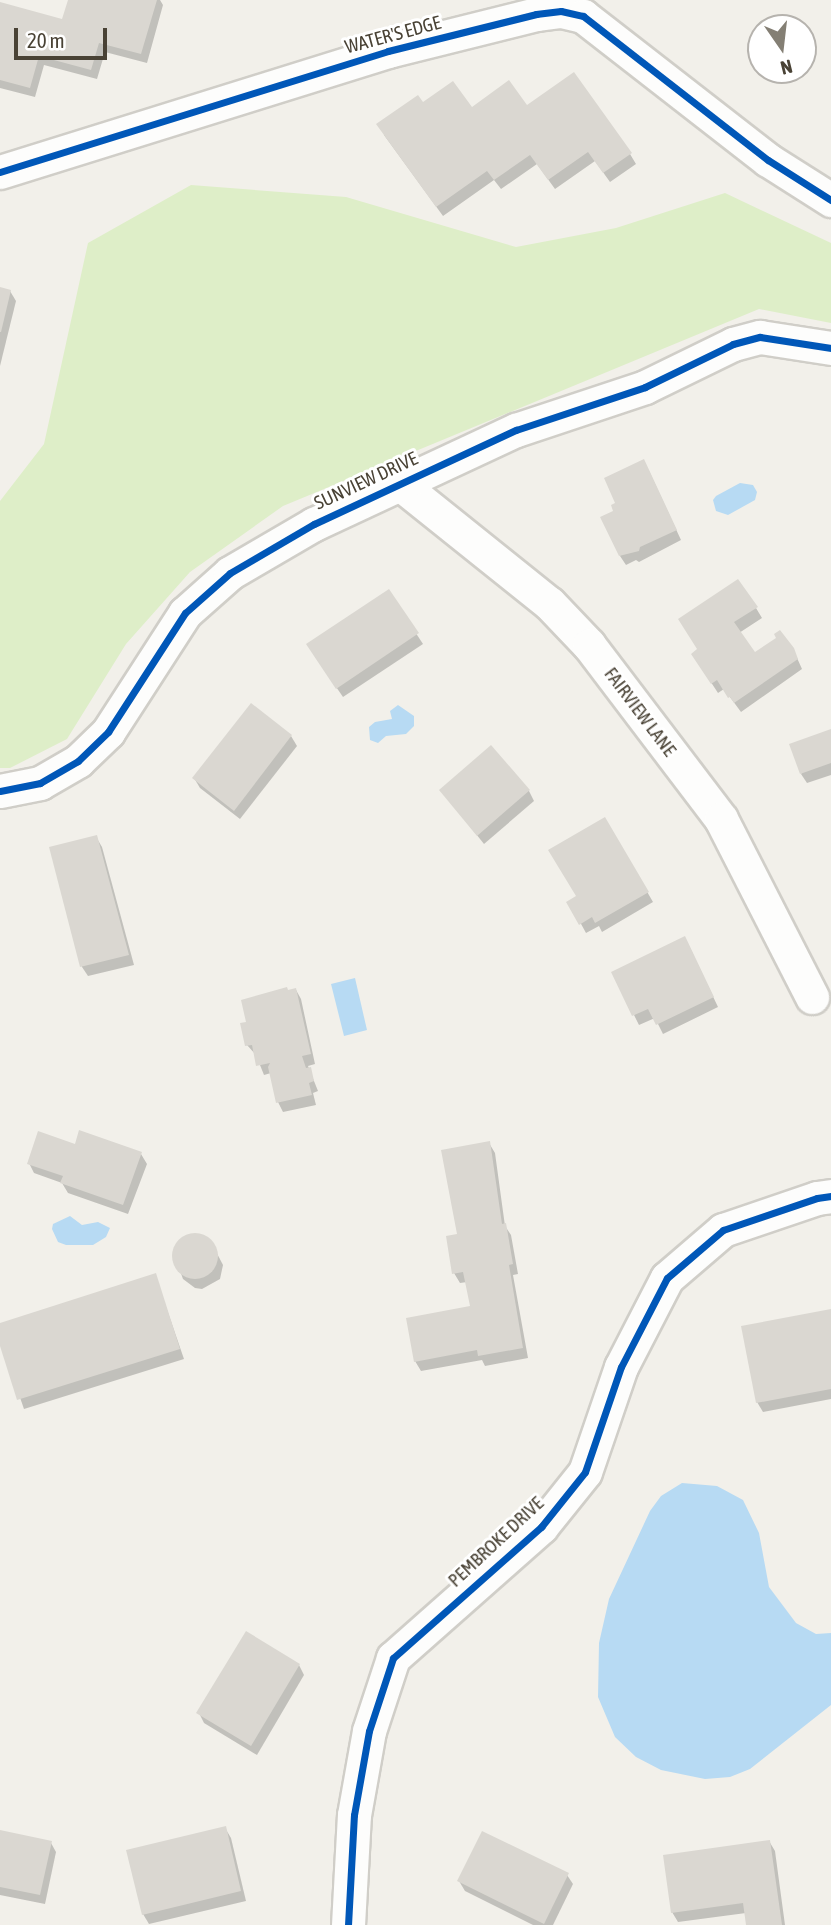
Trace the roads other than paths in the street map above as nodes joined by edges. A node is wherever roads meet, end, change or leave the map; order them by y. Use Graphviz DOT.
graph roads {
  1 [pos="588,8"];
  2 [pos="0,172"];
  3 [pos="831,200"];
  4 [pos="831,348"];
  5 [pos="399,483"];
  6 [pos="0,791"];
  7 [pos="812,997"];
  8 [pos="831,1196"];
  9 [pos="348,1925"];
  1 -- 2 [label="street, WATER'S EDGE"];
  1 -- 3 [label="street, WATER'S EDGE"];
  4 -- 5 [label="street, SUNVIEW DRIVE"];
  5 -- 6 [label="street, SUNVIEW DRIVE"];
  5 -- 7 [label="street, FAIRVIEW LANE"];
  8 -- 9 [label="street, PEMBROKE DRIVE"];
}
